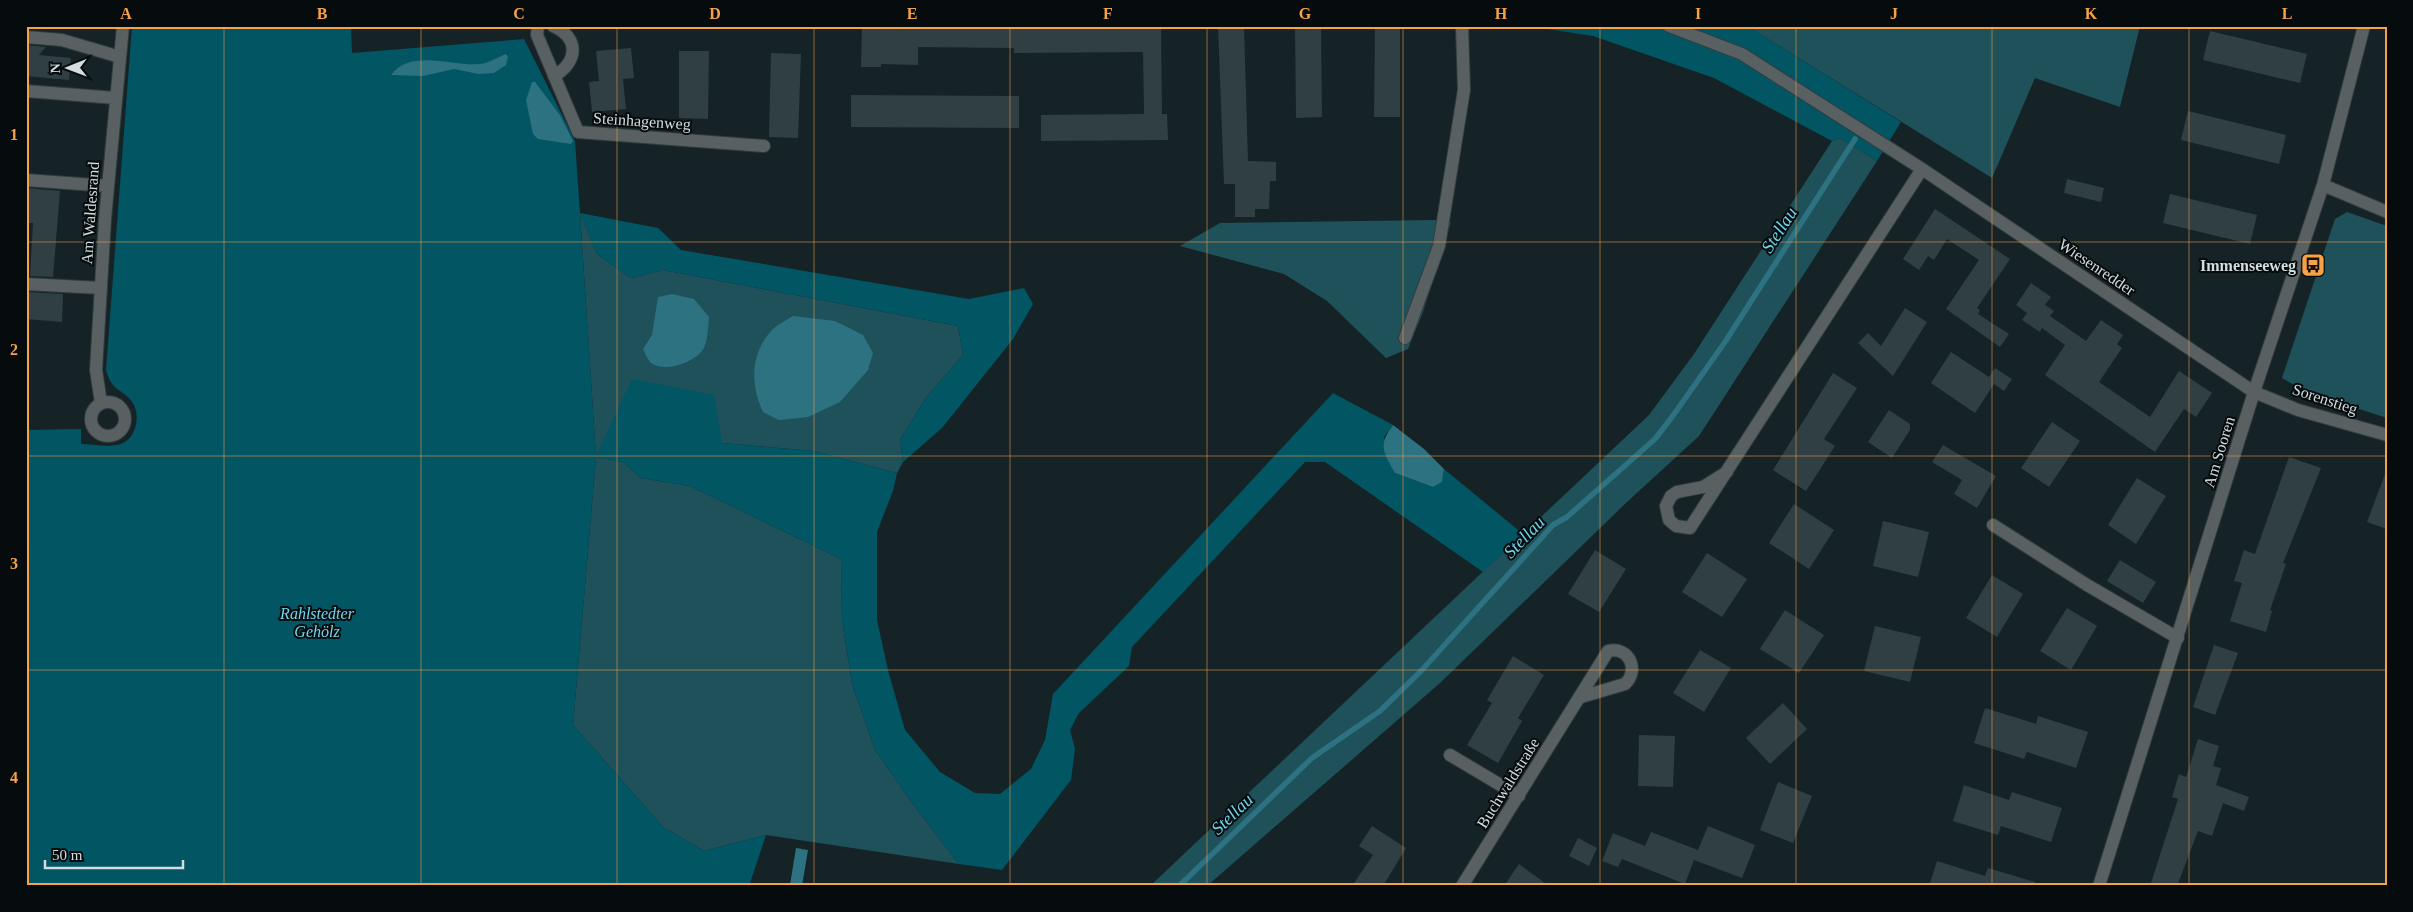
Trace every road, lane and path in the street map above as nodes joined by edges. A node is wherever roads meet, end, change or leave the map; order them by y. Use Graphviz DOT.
graph roads {
  1 [pos="123,26"];
  2 [pos="538,26"];
  3 [pos="553,26"];
  4 [pos="1462,26"];
  5 [pos="1669,26"];
  6 [pos="2364,26"];
  7 [pos="26,37"];
  8 [pos="120,57"];
  9 [pos="554,76"];
  10 [pos="26,91"];
  11 [pos="116,98"];
  12 [pos="764,146"];
  13 [pos="1922,169"];
  14 [pos="26,180"];
  15 [pos="2323,185"];
  16 [pos="108,186"];
  17 [pos="2387,212"];
  18 [pos="26,284"];
  19 [pos="101,288"];
  20 [pos="1405,338"];
  21 [pos="2254,392"];
  22 [pos="101,403"];
  23 [pos="2387,435"];
  24 [pos="1727,472"];
  25 [pos="1993,525"];
  26 [pos="2178,638"];
  27 [pos="1581,697"];
  28 [pos="1450,755"];
  29 [pos="1519,796"];
  30 [pos="1462,886"];
  31 [pos="2099,886"];
  1 -- 8 [label="street, Am Waldesrand"];
  2 -- 9 [label="street, Steinhagenweg"];
  3 -- 9 [label="street"];
  4 -- 20 [label="street"];
  5 -- 13 [label="street, Wiesenredder"];
  6 -- 15 [label="street, Am Sooren"];
  7 -- 8 [label="street"];
  8 -- 11 [label="street, Am Waldesrand"];
  9 -- 12 [label="street, Steinhagenweg"];
  10 -- 11 [label="street"];
  11 -- 16 [label="street, Am Waldesrand"];
  13 -- 21 [label="street, Wiesenredder"];
  13 -- 24 [label="street"];
  14 -- 16 [label="street"];
  15 -- 17 [label="street"];
  15 -- 21 [label="street, Am Sooren"];
  16 -- 19 [label="street, Am Waldesrand"];
  18 -- 19 [label="street"];
  19 -- 22 [label="street, Am Waldesrand"];
  21 -- 23 [label="street, Sorenstieg"];
  21 -- 26 [label="street, Am Sooren"];
  24 -- 24 [label="street"];
  25 -- 26 [label="street"];
  26 -- 31 [label="street, Am Sooren"];
  27 -- 29 [label="street, Buchwaldstraße"];
  28 -- 29 [label="street"];
  29 -- 30 [label="street, Buchwaldstraße"];
}
